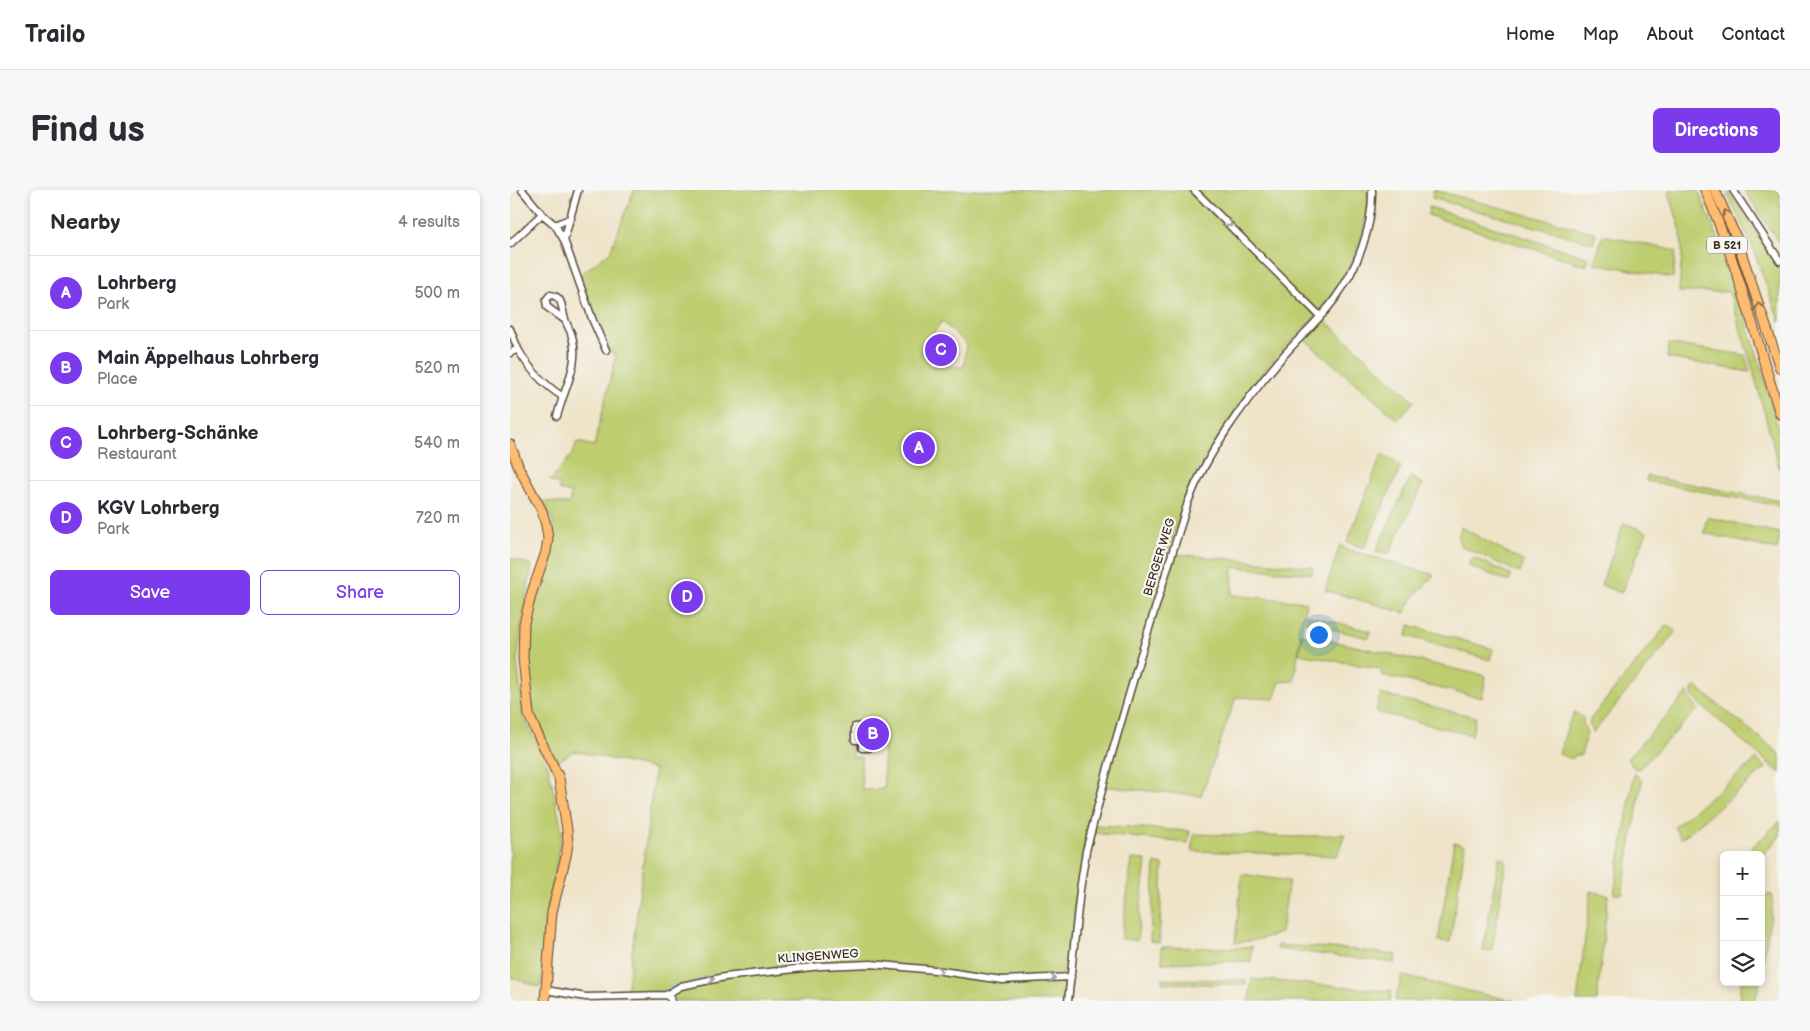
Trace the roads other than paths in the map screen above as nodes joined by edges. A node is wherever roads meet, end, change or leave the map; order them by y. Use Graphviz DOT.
graph roads {
  1 [pos="522,190"];
  2 [pos="578,190"];
  3 [pos="1194,190"];
  4 [pos="1372,190"];
  5 [pos="1705,190"];
  6 [pos="1715,190"];
  7 [pos="1733,190"];
  8 [pos="542,214"];
  9 [pos="571,218"];
  10 [pos="556,225"];
  11 [pos="564,240"];
  12 [pos="510,244"];
  13 [pos="1780,261"];
  14 [pos="1320,316"];
  15 [pos="565,320"];
  16 [pos="510,329"];
  17 [pos="518,349"];
  18 [pos="606,350"];
  19 [pos="510,352"];
  20 [pos="1780,368"];
  21 [pos="563,397"];
  22 [pos="1779,411"];
  23 [pos="557,416"];
  24 [pos="510,444"];
  25 [pos="1071,977"];
  26 [pos="546,990"];
  27 [pos="666,995"];
  28 [pos="544,1001"];
  29 [pos="671,1001"];
  30 [pos="1068,1001"];
  1 -- 8 [label="street"];
  2 -- 9 [label="street"];
  3 -- 14 [label="street, one-way"];
  4 -- 14 [label="street, BERGER WEG"];
  5 -- 22 [label="main road, B 521"];
  20 -- 6 [label="main road, B 521, one-way"];
  7 -- 13 [label="street"];
  8 -- 10 [label="street"];
  8 -- 12 [label="street"];
  9 -- 10 [label="street"];
  9 -- 11 [label="street"];
  10 -- 11 [label="street"];
  11 -- 18 [label="street"];
  14 -- 25 [label="street, BERGER WEG"];
  15 -- 21 [label="street"];
  16 -- 17 [label="street"];
  17 -- 19 [label="street"];
  17 -- 21 [label="street"];
  21 -- 23 [label="street"];
  24 -- 26 [label="main road"];
  27 -- 25 [label="street, KLINGENWEG, one-way"];
  25 -- 30 [label="street"];
  26 -- 27 [label="street, KLINGENWEG"];
  26 -- 28 [label="main road"];
  27 -- 29 [label="street"];
}
